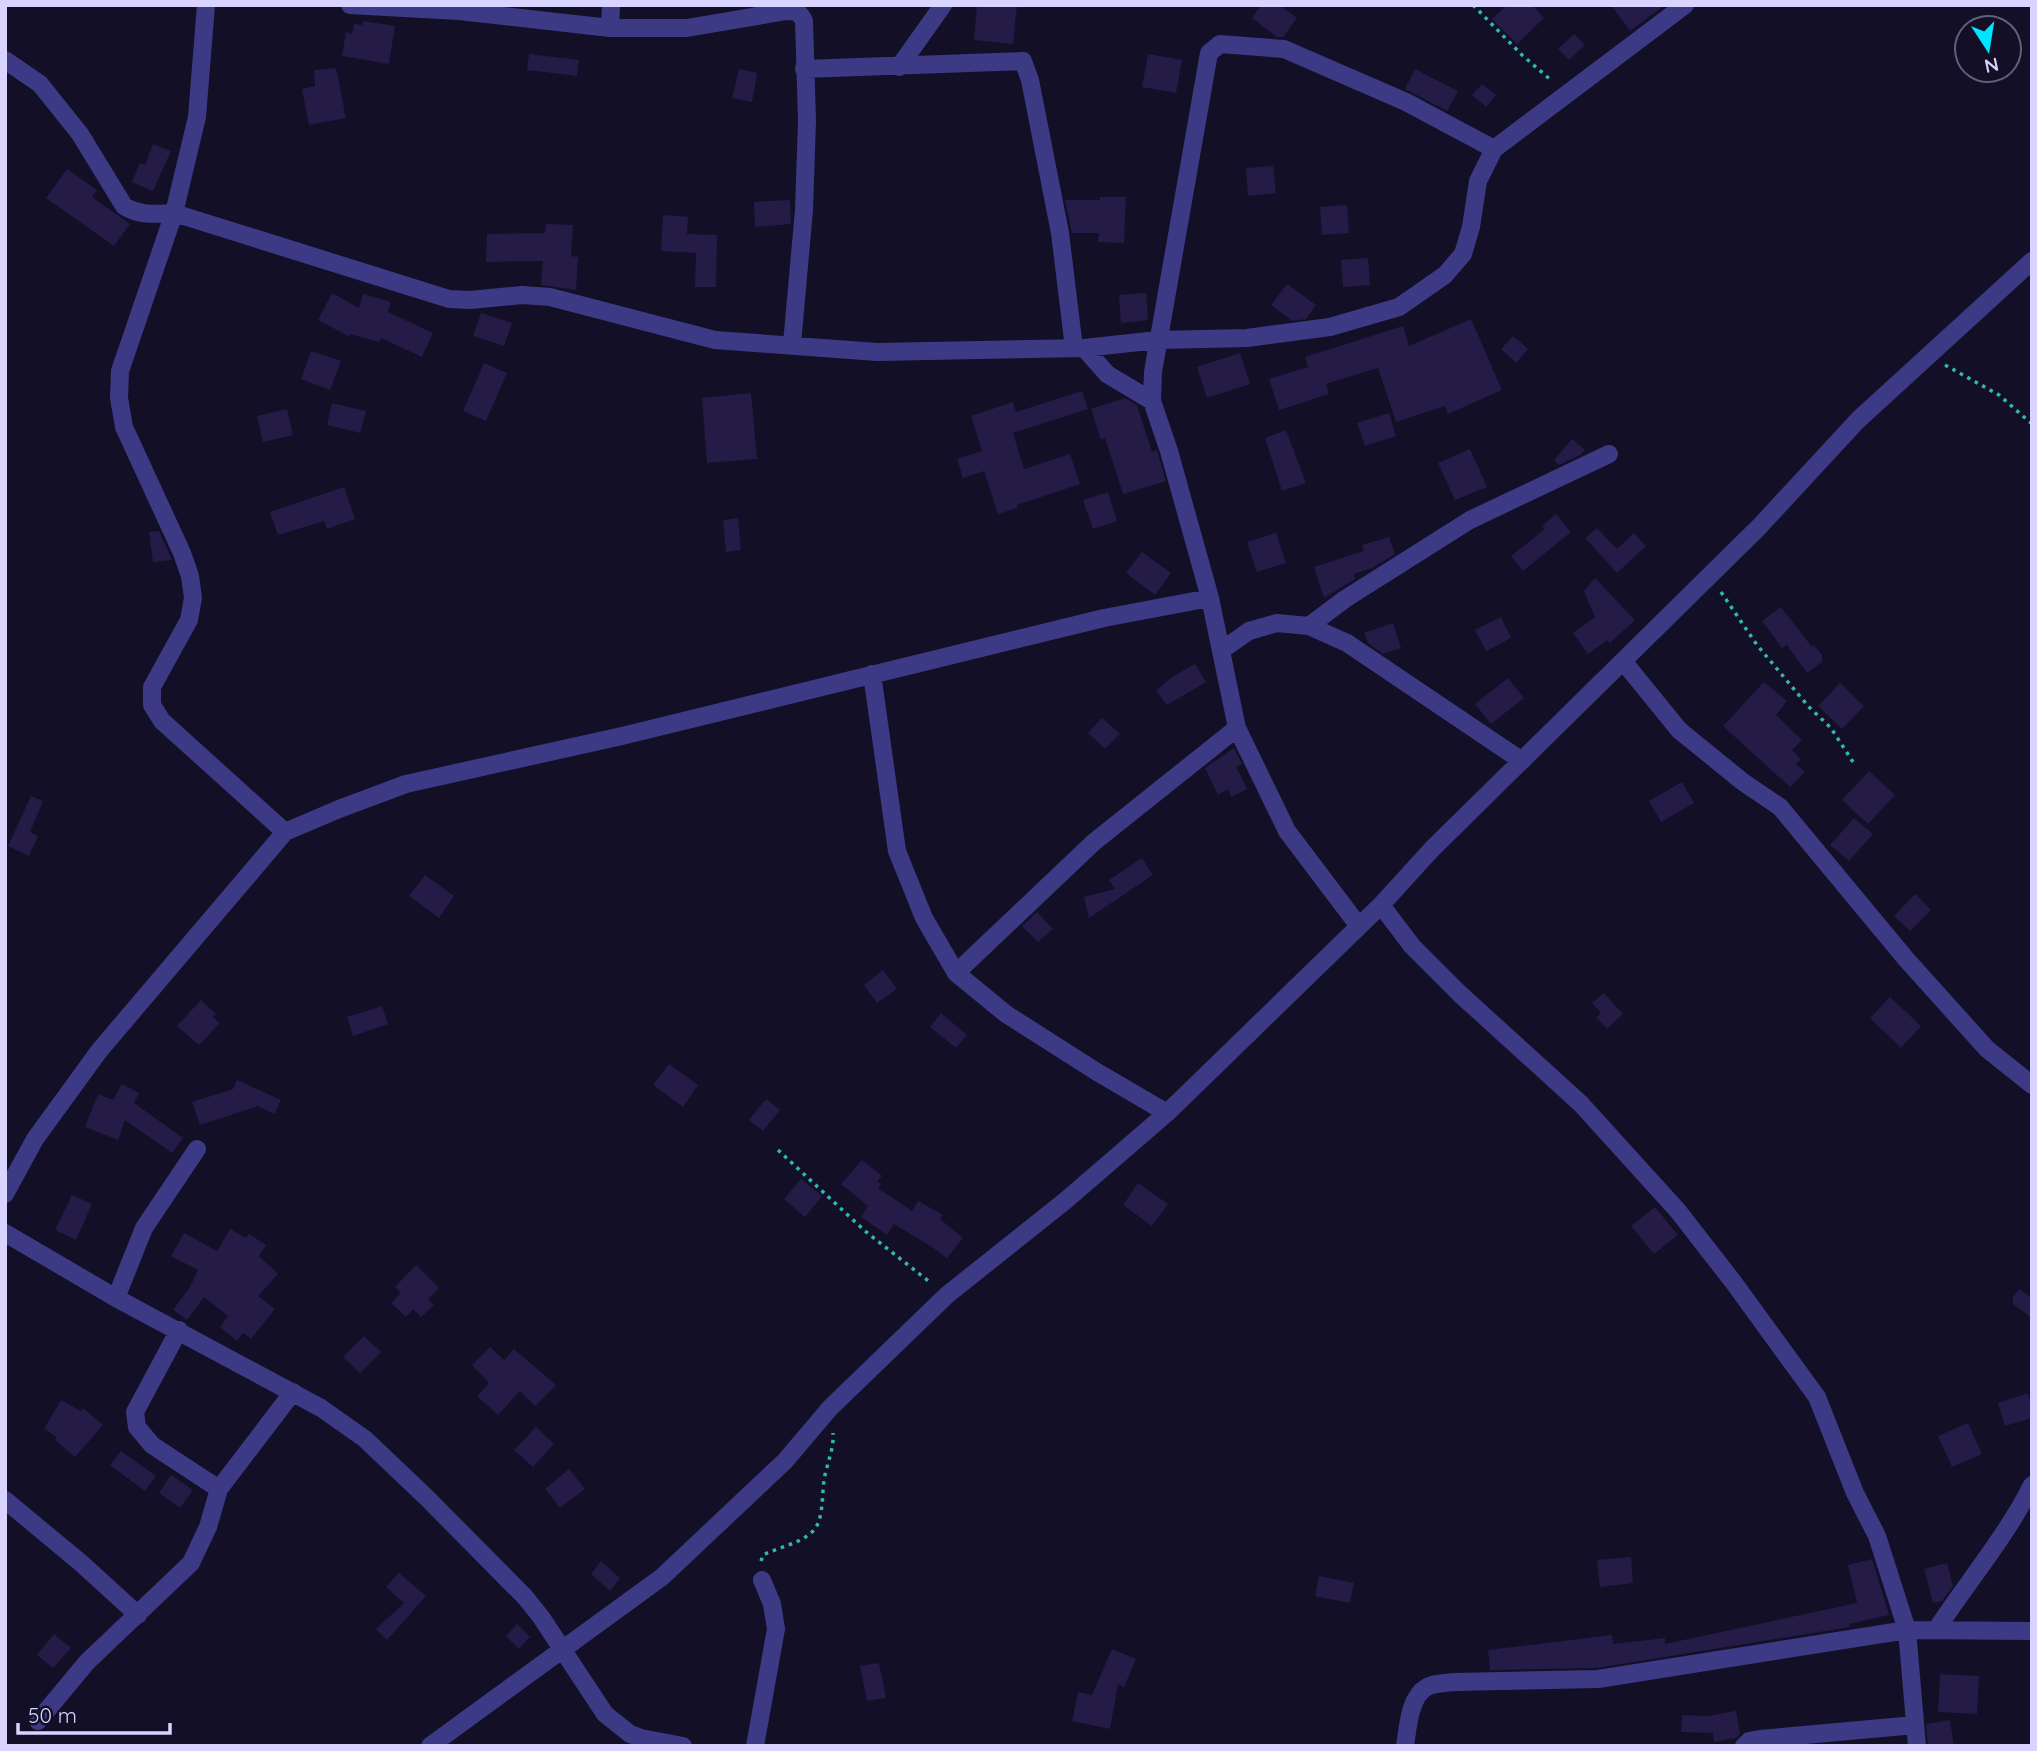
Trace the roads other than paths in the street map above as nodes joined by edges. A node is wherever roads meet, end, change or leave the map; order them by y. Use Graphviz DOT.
graph roads {
  1 [pos="206,5"];
  2 [pos="350,5"];
  3 [pos="611,5"];
  4 [pos="943,5"];
  5 [pos="1685,5"];
  6 [pos="610,28"];
  7 [pos="5,61"];
  8 [pos="899,66"];
  9 [pos="804,69"];
  10 [pos="1493,149"];
  11 [pos="174,213"];
  12 [pos="2032,261"];
  13 [pos="1158,340"];
  14 [pos="792,344"];
  15 [pos="1079,348"];
  16 [pos="1152,401"];
  17 [pos="1609,454"];
  18 [pos="1210,598"];
  19 [pos="1309,626"];
  20 [pos="1222,650"];
  21 [pos="1623,661"];
  22 [pos="872,674"];
  23 [pos="1237,728"];
  24 [pos="1522,761"];
  25 [pos="285,832"];
  26 [pos="1381,905"];
  27 [pos="1358,925"];
  28 [pos="956,973"];
  29 [pos="2032,1085"];
  30 [pos="1167,1113"];
  31 [pos="197,1149"];
  32 [pos="5,1194"];
  33 [pos="5,1233"];
  34 [pos="116,1298"];
  35 [pos="179,1330"];
  36 [pos="293,1392"];
  37 [pos="2032,1485"];
  38 [pos="219,1489"];
  39 [pos="5,1500"];
  40 [pos="762,1580"];
  41 [pos="138,1615"];
  42 [pos="1907,1630"];
  43 [pos="1936,1630"];
  44 [pos="2032,1631"];
  45 [pos="562,1650"];
  46 [pos="38,1721"];
  47 [pos="1915,1725"];
  48 [pos="430,1746"];
  49 [pos="683,1746"];
  50 [pos="755,1746"];
  51 [pos="1405,1746"];
  52 [pos="1744,1746"];
  53 [pos="1917,1746"];
  1 -- 11 [label="street"];
  2 -- 6 [label="street"];
  3 -- 6 [label="street"];
  4 -- 8 [label="street"];
  5 -- 10 [label="street"];
  6 -- 9 [label="street"];
  7 -- 11 [label="street"];
  8 -- 9 [label="street"];
  8 -- 15 [label="street"];
  9 -- 14 [label="street"];
  10 -- 13 [label="street"];
  10 -- 13 [label="street"];
  11 -- 14 [label="street"];
  11 -- 25 [label="street"];
  12 -- 21 [label="street"];
  13 -- 15 [label="street"];
  13 -- 16 [label="street"];
  14 -- 15 [label="street"];
  15 -- 16 [label="street"];
  16 -- 18 [label="street"];
  17 -- 19 [label="street"];
  18 -- 20 [label="street"];
  18 -- 22 [label="street"];
  19 -- 20 [label="street"];
  19 -- 24 [label="street"];
  20 -- 23 [label="street"];
  21 -- 24 [label="street"];
  21 -- 29 [label="street"];
  22 -- 25 [label="street"];
  22 -- 28 [label="street"];
  23 -- 27 [label="street"];
  23 -- 28 [label="street"];
  24 -- 26 [label="street"];
  25 -- 32 [label="street"];
  26 -- 27 [label="street"];
  26 -- 42 [label="street"];
  27 -- 30 [label="street"];
  28 -- 30 [label="street"];
  30 -- 45 [label="street"];
  31 -- 34 [label="street"];
  33 -- 34 [label="street"];
  34 -- 35 [label="street"];
  35 -- 36 [label="street"];
  35 -- 38 [label="street"];
  36 -- 38 [label="street"];
  36 -- 45 [label="street"];
  37 -- 43 [label="street"];
  38 -- 41 [label="street"];
  39 -- 41 [label="street"];
  40 -- 50 [label="street"];
  41 -- 46 [label="street"];
  42 -- 43 [label="street"];
  42 -- 47 [label="street"];
  42 -- 51 [label="street"];
  43 -- 44 [label="street"];
  45 -- 48 [label="street"];
  45 -- 49 [label="street"];
  47 -- 52 [label="street"];
  47 -- 53 [label="street"];
}
